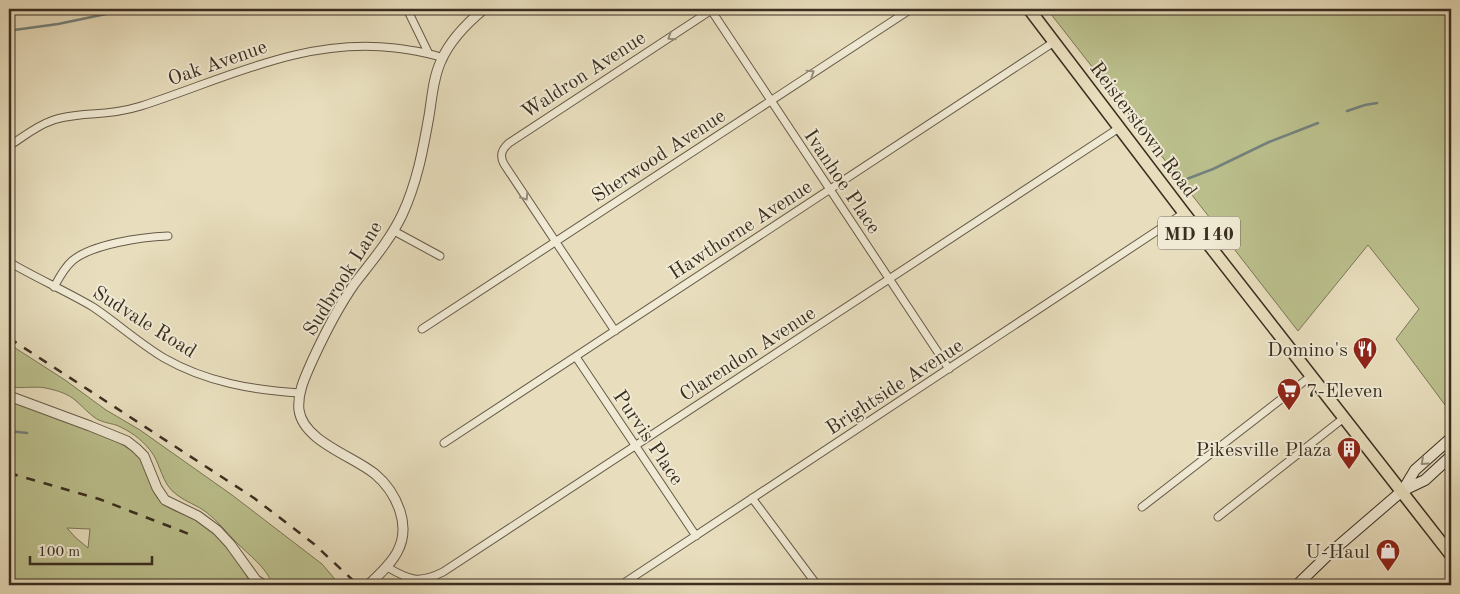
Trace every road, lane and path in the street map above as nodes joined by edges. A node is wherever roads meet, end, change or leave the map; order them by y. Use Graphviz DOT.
graph roads {
  1 [pos="407,9"];
  2 [pos="484,9"];
  3 [pos="712,9"];
  4 [pos="911,9"];
  5 [pos="1029,9"];
  6 [pos="1054,42"];
  7 [pos="428,52"];
  8 [pos="443,58"];
  9 [pos="770,100"];
  10 [pos="1119,128"];
  11 [pos="9,146"];
  12 [pos="829,190"];
  13 [pos="1184,213"];
  14 [pos="394,230"];
  15 [pos="168,236"];
  16 [pos="555,242"];
  17 [pos="440,256"];
  18 [pos="9,262"];
  19 [pos="889,279"];
  20 [pos="54,287"];
  21 [pos="422,329"];
  22 [pos="615,331"];
  23 [pos="576,357"];
  24 [pos="949,369"];
  25 [pos="1311,376"];
  26 [pos="300,393"];
  27 [pos="9,396"];
  28 [pos="1345,418"];
  29 [pos="1451,438"];
  30 [pos="444,443"];
  31 [pos="635,446"];
  32 [pos="1451,456"];
  33 [pos="1402,491"];
  34 [pos="752,498"];
  35 [pos="1142,507"];
  36 [pos="1218,517"];
  37 [pos="696,536"];
  38 [pos="1451,555"];
  39 [pos="387,567"];
  40 [pos="256,582"];
  41 [pos="264,585"];
  42 [pos="368,585"];
  43 [pos="621,585"];
  44 [pos="817,585"];
  45 [pos="1297,585"];
  1 -- 7 [label="street"];
  2 -- 8 [label="street, Sudbrook Lane"];
  3 -- 9 [label="street, Ivanhoe Place"];
  3 -- 16 [label="street, Waldron Avenue, one-way"];
  9 -- 4 [label="street, Sherwood Avenue, one-way"];
  5 -- 6 [label="main road, Reisterstown Road / MD 140"];
  6 -- 10 [label="main road, Reisterstown Road / MD 140"];
  6 -- 12 [label="street, Hawthorne Avenue"];
  7 -- 8 [label="street, Oak Avenue"];
  7 -- 11 [label="street, Oak Avenue"];
  8 -- 14 [label="street, Sudbrook Lane"];
  9 -- 12 [label="street, Ivanhoe Place"];
  9 -- 16 [label="street, Sherwood Avenue"];
  10 -- 13 [label="main road, Reisterstown Road / MD 140"];
  10 -- 19 [label="street, Clarendon Avenue"];
  12 -- 19 [label="street, Ivanhoe Place"];
  12 -- 22 [label="street, Hawthorne Avenue"];
  13 -- 24 [label="street, Brightside Avenue"];
  13 -- 25 [label="main road, Reisterstown Road / MD 140"];
  14 -- 17 [label="street"];
  14 -- 26 [label="street, Sudbrook Lane"];
  15 -- 20 [label="street"];
  16 -- 21 [label="street, Sherwood Avenue"];
  16 -- 22 [label="street"];
  18 -- 20 [label="street, Sudvale Road"];
  19 -- 24 [label="street, Ivanhoe Place"];
  19 -- 31 [label="street, Clarendon Avenue"];
  20 -- 26 [label="street, Sudvale Road"];
  22 -- 23 [label="street, Hawthorne Avenue"];
  23 -- 30 [label="street, Hawthorne Avenue"];
  23 -- 31 [label="street, Purvis Place"];
  24 -- 34 [label="street, Brightside Avenue"];
  25 -- 28 [label="main road, Reisterstown Road / MD 140"];
  25 -- 35 [label="street"];
  26 -- 39 [label="street, Sudbrook Lane"];
  27 -- 40 [label="street"];
  28 -- 33 [label="main road, Reisterstown Road / MD 140"];
  28 -- 36 [label="street"];
  29 -- 33 [label="main road, one-way"];
  31 -- 37 [label="street, Purvis Place"];
  31 -- 39 [label="street, Clarendon Avenue"];
  32 -- 33 [label="main road"];
  33 -- 38 [label="main road, Reisterstown Road / MD 140"];
  33 -- 45 [label="main road"];
  34 -- 37 [label="street, Brightside Avenue"];
  34 -- 44 [label="street"];
  37 -- 43 [label="street, Brightside Avenue"];
  39 -- 42 [label="street, Sudbrook Lane"];
  40 -- 41 [label="street"];
}
